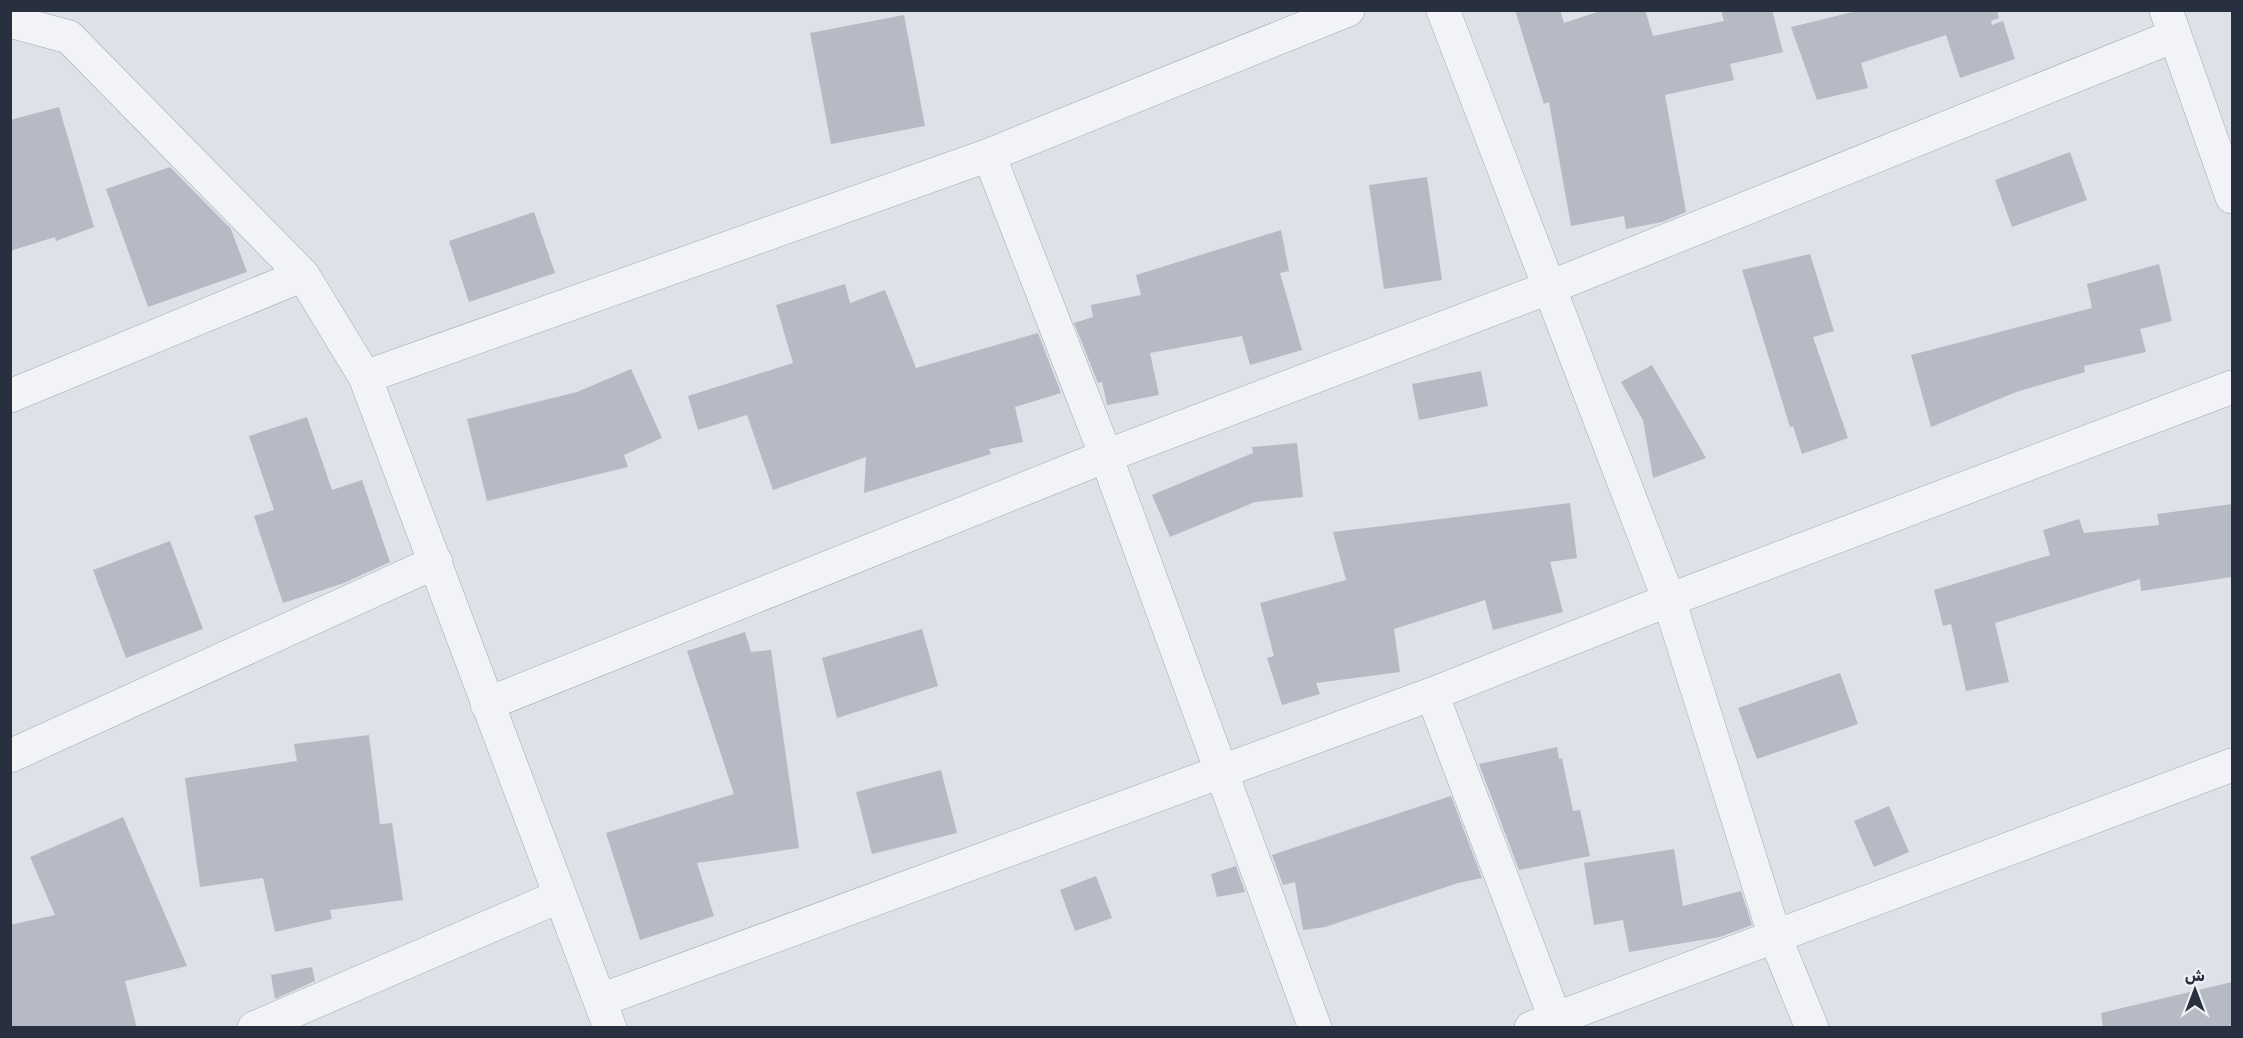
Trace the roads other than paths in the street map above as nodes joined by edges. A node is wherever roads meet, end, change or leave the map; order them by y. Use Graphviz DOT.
graph roads {
  1 [pos="1348,10"];
  2 [pos="1443,10"];
  3 [pos="10,21"];
  4 [pos="2170,23"];
  5 [pos="989,155"];
  6 [pos="2232,197"];
  7 [pos="303,275"];
  8 [pos="1548,288"];
  9 [pos="365,377"];
  10 [pos="2232,387"];
  11 [pos="10,396"];
  12 [pos="1106,456"];
  13 [pos="436,562"];
  14 [pos="1669,600"];
  15 [pos="1432,694"];
  16 [pos="487,704"];
  17 [pos="10,756"];
  18 [pos="2232,765"];
  19 [pos="1220,770"];
  20 [pos="560,896"];
  21 [pos="1775,937"];
  22 [pos="606,1014"];
  23 [pos="1543,1023"];
  24 [pos="254,1028"];
  25 [pos="1315,1028"];
  26 [pos="1812,1028"];
  1 -- 5 [label="street"];
  2 -- 8 [label="street"];
  3 -- 7 [label="street"];
  4 -- 6 [label="street"];
  4 -- 8 [label="street"];
  5 -- 9 [label="street"];
  5 -- 12 [label="street"];
  7 -- 9 [label="street"];
  7 -- 11 [label="street"];
  8 -- 12 [label="street"];
  8 -- 14 [label="street"];
  9 -- 13 [label="street"];
  10 -- 14 [label="street"];
  12 -- 16 [label="street"];
  12 -- 19 [label="street"];
  13 -- 16 [label="street"];
  13 -- 17 [label="street"];
  14 -- 15 [label="street"];
  14 -- 21 [label="street"];
  15 -- 19 [label="street"];
  15 -- 23 [label="street"];
  16 -- 20 [label="street"];
  18 -- 21 [label="street"];
  19 -- 22 [label="street"];
  19 -- 25 [label="street"];
  20 -- 22 [label="street"];
  20 -- 24 [label="street"];
  21 -- 23 [label="street"];
  21 -- 26 [label="street"];
}
